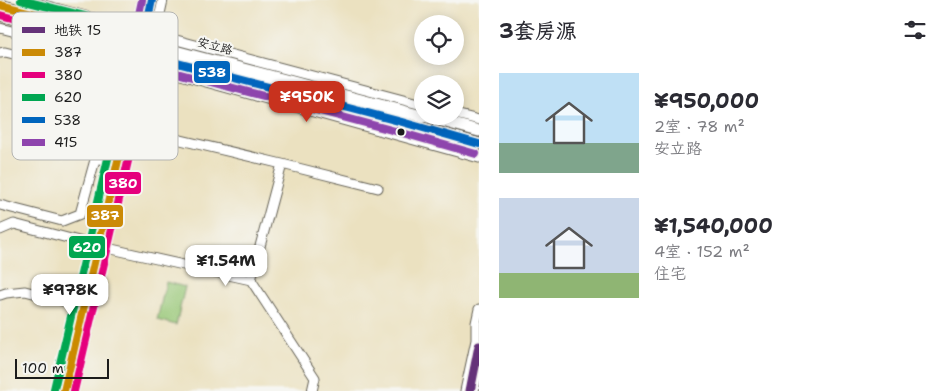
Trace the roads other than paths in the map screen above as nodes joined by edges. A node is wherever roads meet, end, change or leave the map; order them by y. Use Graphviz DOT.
graph roads {
  1 [pos="25,0"];
  2 [pos="163,0"];
  3 [pos="0,4"];
  4 [pos="35,12"];
  5 [pos="64,12"];
  6 [pos="159,12"];
  7 [pos="0,15"];
  8 [pos="12,19"];
  9 [pos="178,45"];
  10 [pos="178,46"];
  11 [pos="178,68"];
  12 [pos="178,70"];
  13 [pos="414,103"];
  14 [pos="414,113"];
  15 [pos="464,116"];
  16 [pos="479,120"];
  17 [pos="457,125"];
  18 [pos="479,131"];
  19 [pos="178,139"];
  20 [pos="479,144"];
  21 [pos="479,158"];
  22 [pos="95,160"];
  23 [pos="119,160"];
  24 [pos="282,164"];
  25 [pos="378,188"];
  26 [pos="0,205"];
  27 [pos="17,209"];
  28 [pos="18,225"];
  29 [pos="0,230"];
  30 [pos="98,246"];
  31 [pos="251,280"];
  32 [pos="0,295"];
  33 [pos="84,306"];
  34 [pos="479,309"];
  35 [pos="479,365"];
  36 [pos="64,391"];
  37 [pos="312,391"];
  38 [pos="465,391"];
  39 [pos="473,391"];
  1 -- 5 [label="street"];
  2 -- 6 [label="street"];
  3 -- 4 [label="main road, 安立路"];
  7 -- 8 [label="main road, 安立路"];
  9 -- 13 [label="street, 安立路"];
  10 -- 14 [label="main road, 安立路"];
  11 -- 20 [label="main road, 安立路"];
  12 -- 21 [label="street, 安立路"];
  15 -- 16 [label="street"];
  17 -- 18 [label="main road, 安立路"];
  19 -- 24 [label="street"];
  22 -- 27 [label="street"];
  23 -- 30 [label="street"];
  24 -- 25 [label="street"];
  24 -- 31 [label="street"];
  26 -- 27 [label="street"];
  27 -- 28 [label="street"];
  28 -- 29 [label="street"];
  28 -- 30 [label="street"];
  30 -- 31 [label="street"];
  30 -- 33 [label="street"];
  31 -- 37 [label="street"];
  32 -- 33 [label="street"];
  33 -- 36 [label="street"];
  34 -- 38 [label="street"];
  35 -- 39 [label="main road"];
}
